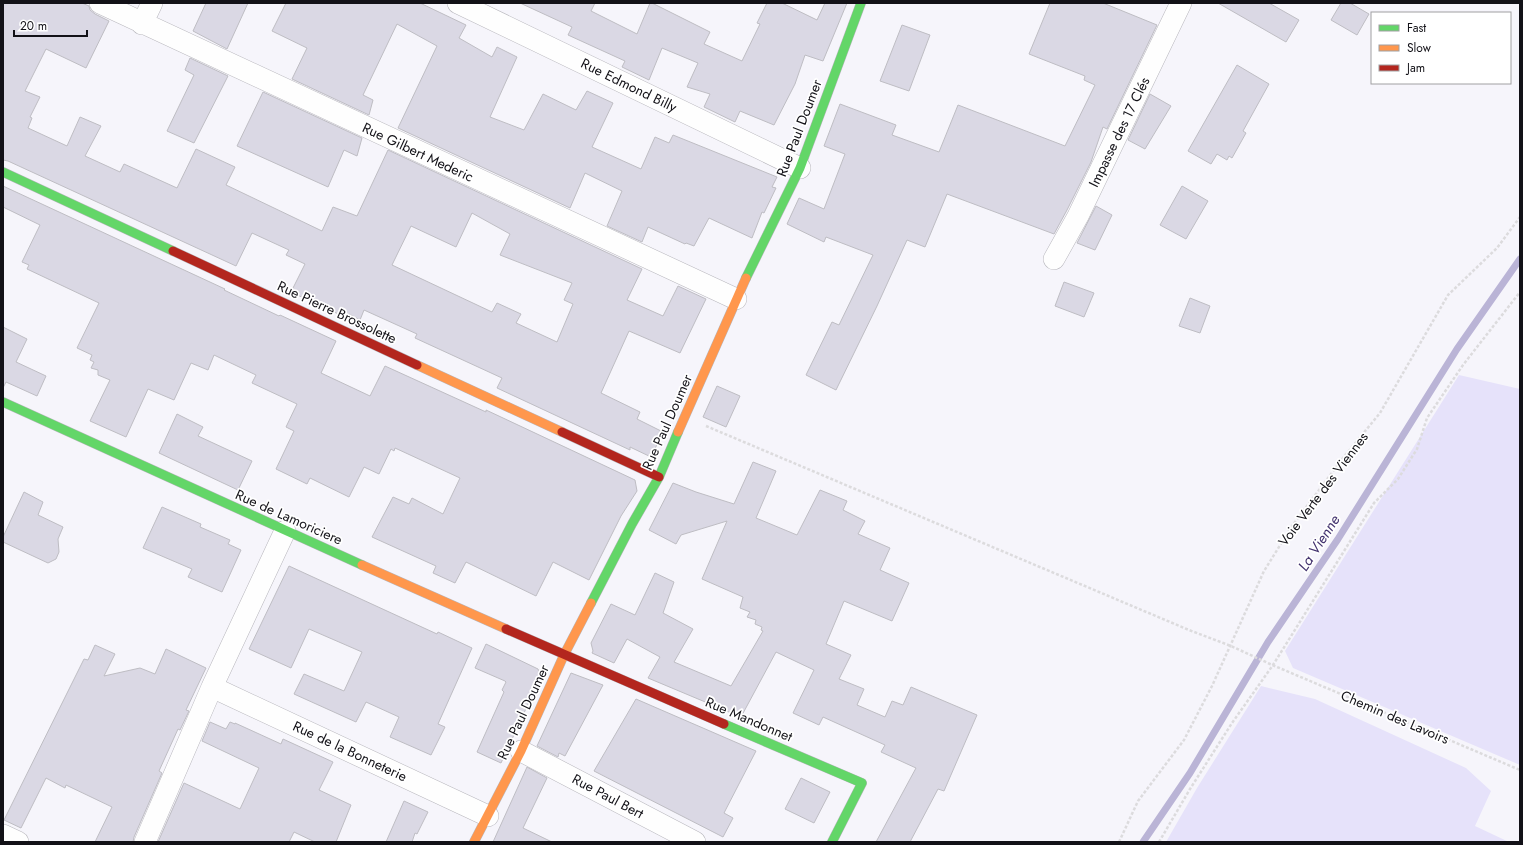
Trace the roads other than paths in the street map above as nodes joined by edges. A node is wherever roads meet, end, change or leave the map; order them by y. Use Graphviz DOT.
graph roads {
  1 [pos="100,3"];
  2 [pos="152,3"];
  3 [pos="458,3"];
  4 [pos="861,3"];
  5 [pos="1181,3"];
  6 [pos="142,24"];
  7 [pos="800,168"];
  8 [pos="3,172"];
  9 [pos="1054,259"];
  10 [pos="736,299"];
  11 [pos="3,402"];
  12 [pos="659,477"];
  13 [pos="285,531"];
  14 [pos="564,656"];
  15 [pos="212,687"];
  16 [pos="521,751"];
  17 [pos="488,816"];
  18 [pos="3,835"];
  19 [pos="18,842"];
  20 [pos="145,842"];
  21 [pos="474,842"];
  22 [pos="695,842"];
  23 [pos="832,842"];
  1 -- 6 [label="street, Rue Gilbert Mederic"];
  2 -- 6 [label="street"];
  3 -- 7 [label="street, Rue Edmond Billy"];
  4 -- 7 [label="street, Rue Paul Doumer"];
  5 -- 9 [label="street, Impasse des 17 Clés"];
  6 -- 10 [label="street, Rue Gilbert Mederic"];
  7 -- 10 [label="street, Rue Paul Doumer"];
  8 -- 12 [label="street, Rue Pierre Brossolette"];
  10 -- 12 [label="street, Rue Paul Doumer"];
  11 -- 13 [label="street, Rue de Lamoriciere"];
  12 -- 14 [label="street, Rue Paul Doumer"];
  13 -- 14 [label="street, Rue de Lamoriciere"];
  13 -- 15 [label="street"];
  14 -- 16 [label="street, Rue Paul Doumer"];
  14 -- 23 [label="street, Rue Mandonnet"];
  15 -- 17 [label="street, Rue de la Bonneterie"];
  15 -- 20 [label="street"];
  16 -- 17 [label="street, Rue Paul Doumer"];
  16 -- 22 [label="street, Rue Paul Bert"];
  17 -- 21 [label="street, Rue Paul Doumer"];
  18 -- 19 [label="street"];
}
